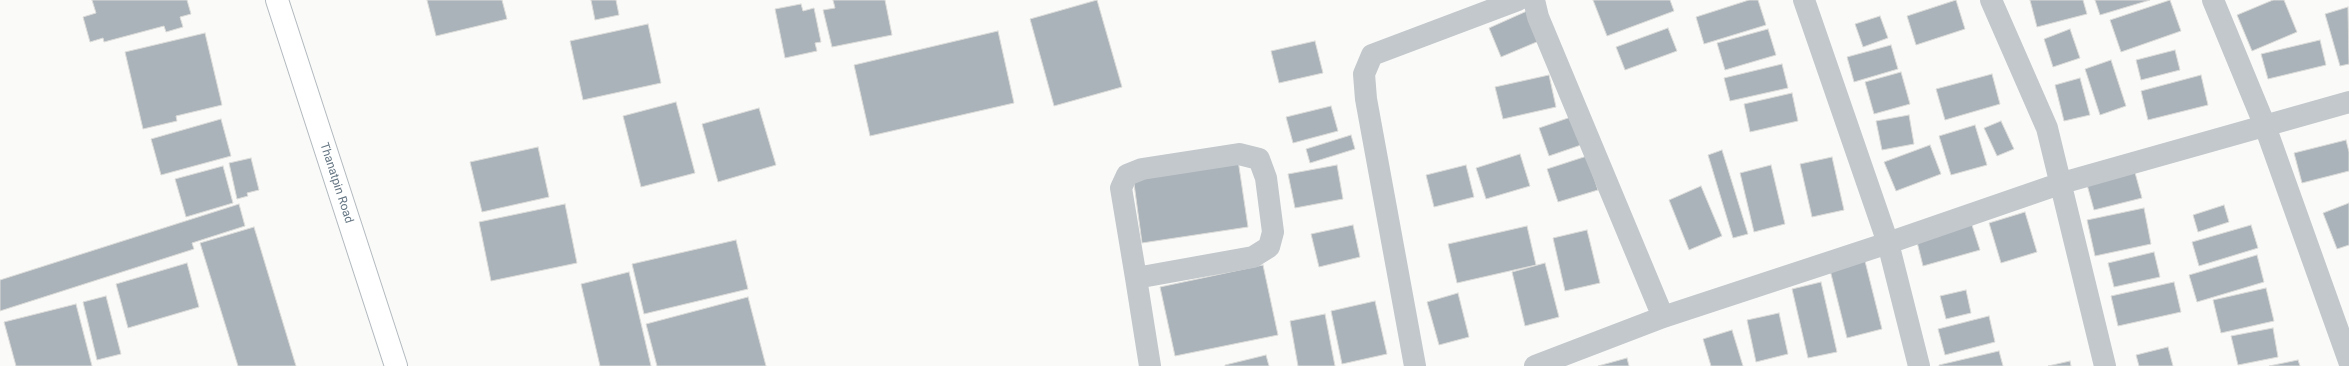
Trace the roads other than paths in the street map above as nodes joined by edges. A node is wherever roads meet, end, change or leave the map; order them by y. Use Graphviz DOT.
graph roads {
  1 [pos="276,0"];
  2 [pos="1518,0"];
  3 [pos="1534,0"];
  4 [pos="1804,0"];
  5 [pos="1991,0"];
  6 [pos="2213,0"];
  7 [pos="2349,102"];
  8 [pos="2265,126"];
  9 [pos="2062,183"];
  10 [pos="1888,243"];
  11 [pos="1136,278"];
  12 [pos="1663,317"];
  13 [pos="2349,361"];
  14 [pos="396,366"];
  15 [pos="1150,366"];
  16 [pos="1415,366"];
  17 [pos="1536,366"];
  18 [pos="1919,366"];
  19 [pos="2105,366"];
  1 -- 14 [label="main road, Thanatpin Road"];
  2 -- 16 [label="street"];
  3 -- 12 [label="street"];
  4 -- 10 [label="street"];
  5 -- 9 [label="street"];
  6 -- 8 [label="street"];
  7 -- 8 [label="street"];
  8 -- 9 [label="street"];
  8 -- 13 [label="street"];
  9 -- 10 [label="street"];
  9 -- 19 [label="street"];
  10 -- 12 [label="street"];
  10 -- 18 [label="street"];
  11 -- 11 [label="street"];
  11 -- 15 [label="street"];
  12 -- 17 [label="street"];
}
